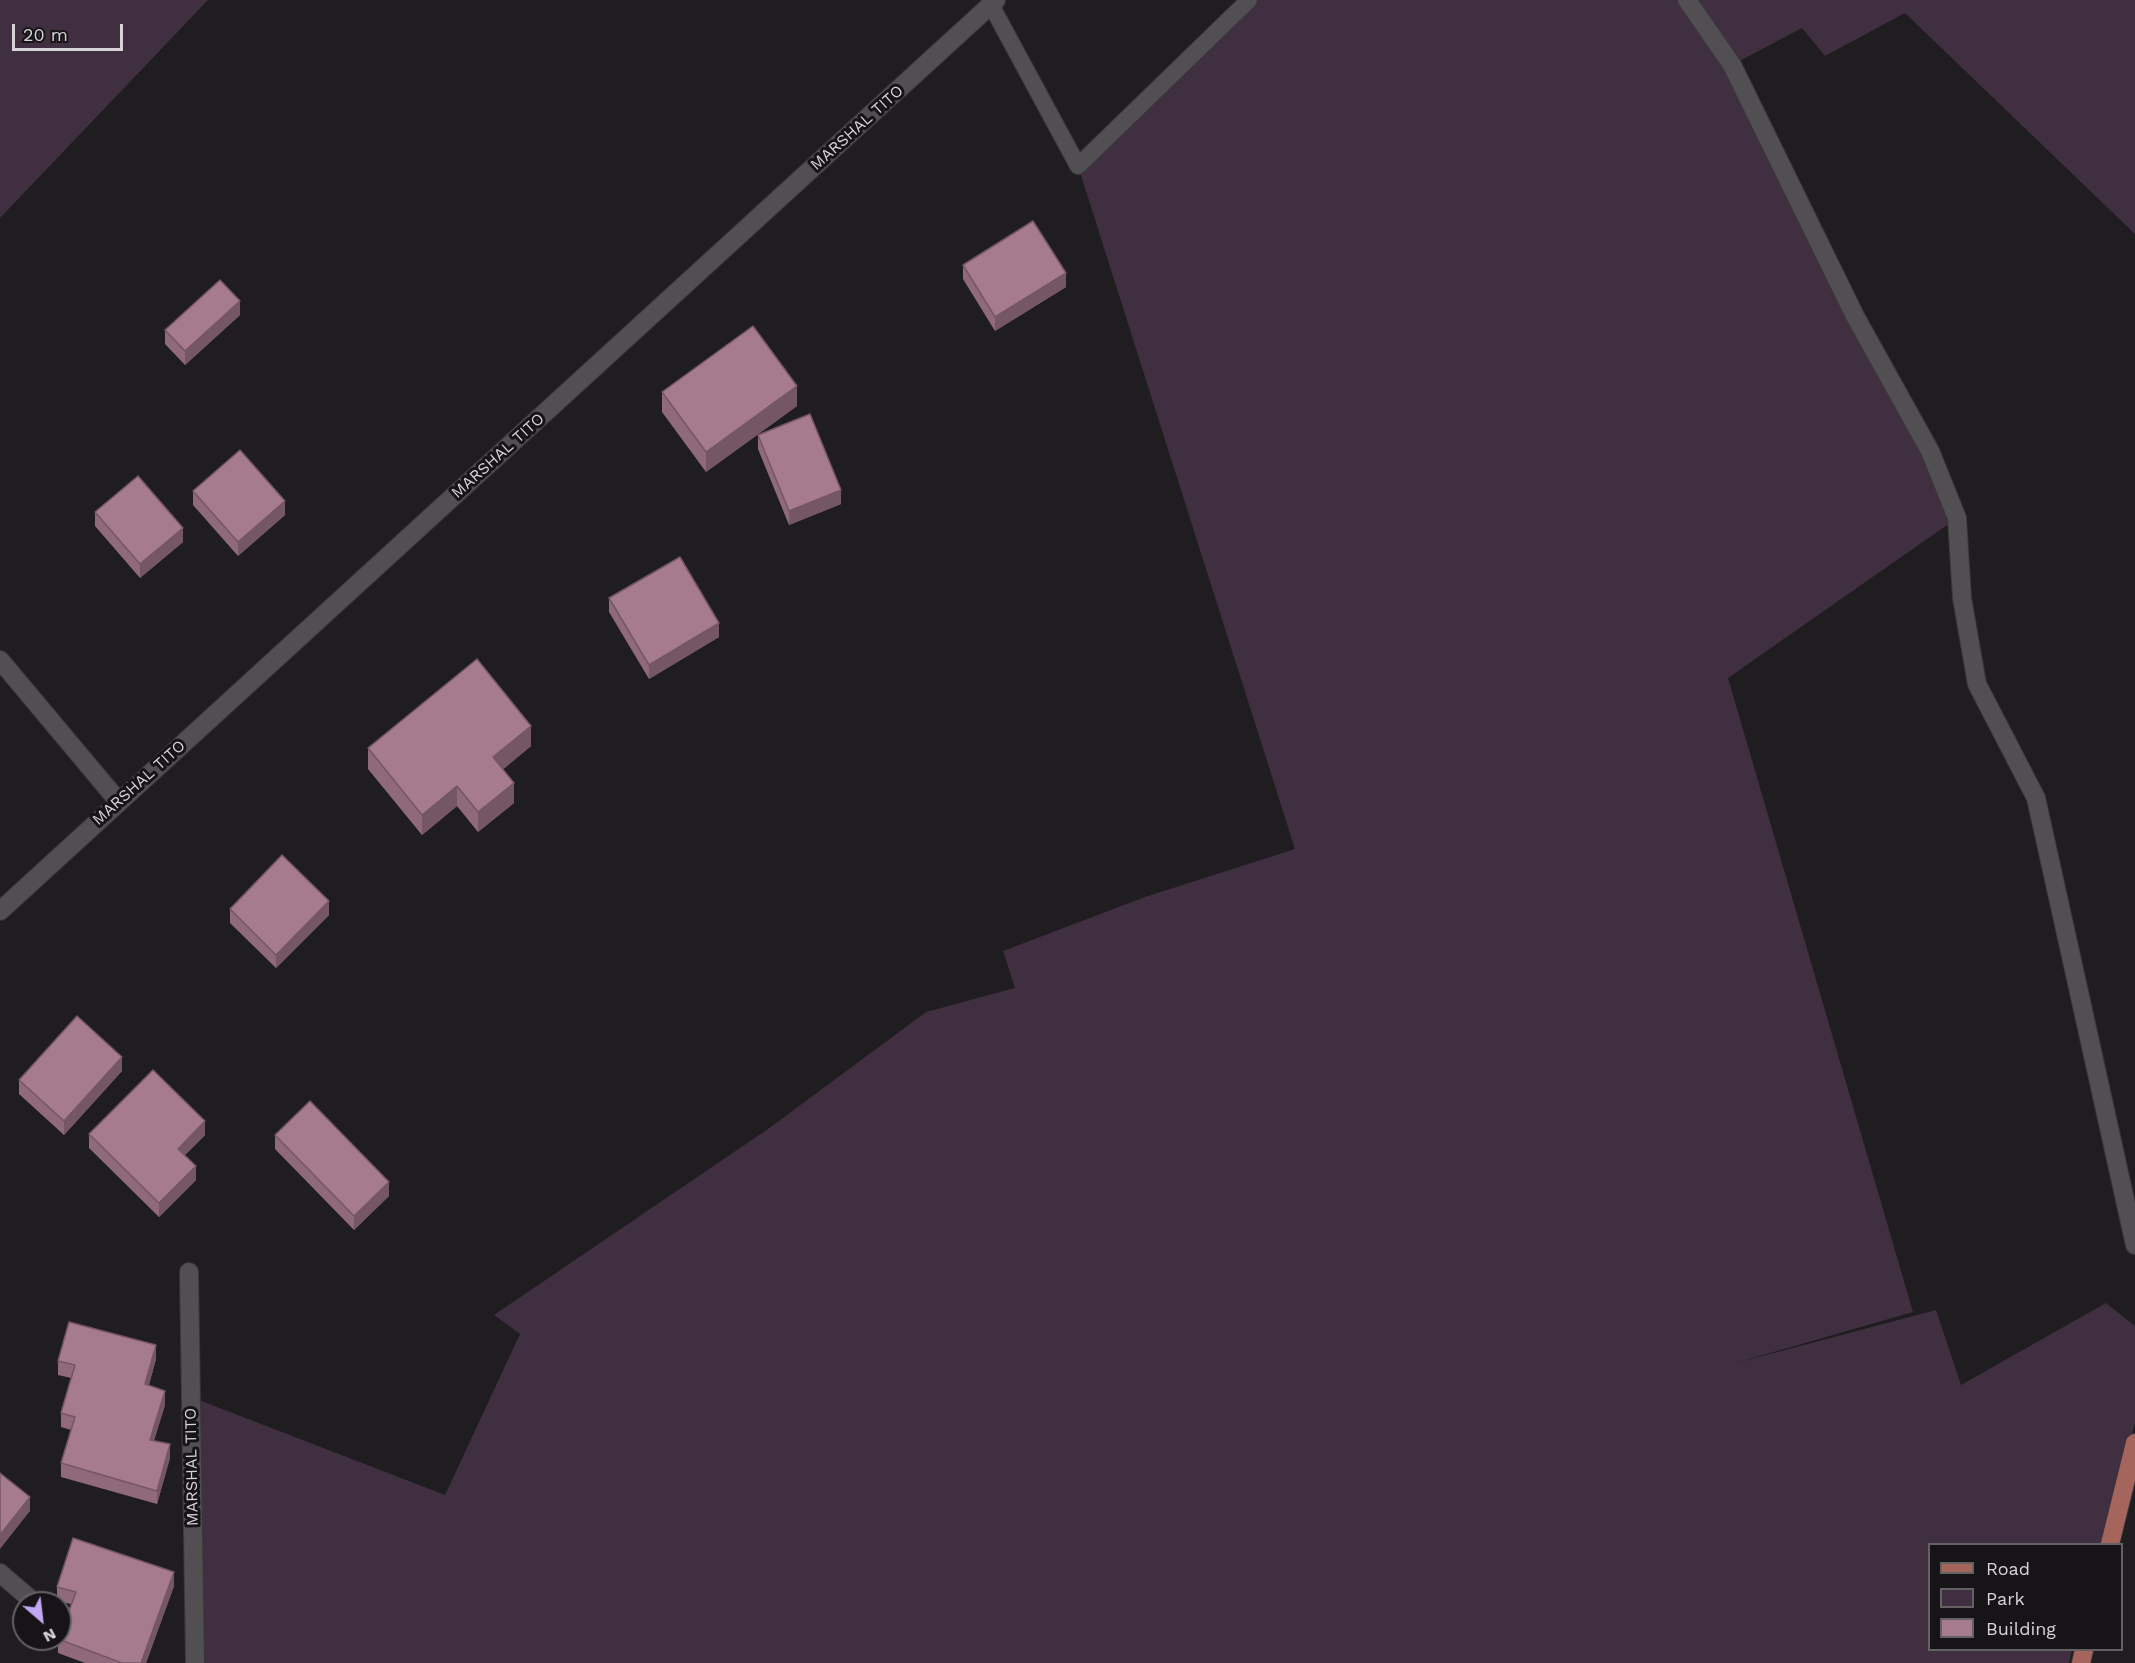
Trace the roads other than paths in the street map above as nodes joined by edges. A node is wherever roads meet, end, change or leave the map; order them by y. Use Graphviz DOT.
graph roads {
  1 [pos="1249,0"];
  2 [pos="1687,0"];
  3 [pos="994,2"];
  4 [pos="0,660"];
  5 [pos="119,802"];
  6 [pos="0,911"];
  7 [pos="2135,1245"];
  8 [pos="189,1272"];
  9 [pos="2135,1443"];
  10 [pos="2110,1543"];
  11 [pos="0,1573"];
  12 [pos="21,1591"];
  13 [pos="195,1663"];
  1 -- 3 [label="lane"];
  2 -- 7 [label="street"];
  3 -- 5 [label="street, MARSHAL TITO"];
  4 -- 5 [label="street"];
  5 -- 6 [label="street, MARSHAL TITO"];
  8 -- 13 [label="street, MARSHAL TITO"];
  9 -- 10 [label="main road"];
  11 -- 12 [label="street"];
}
